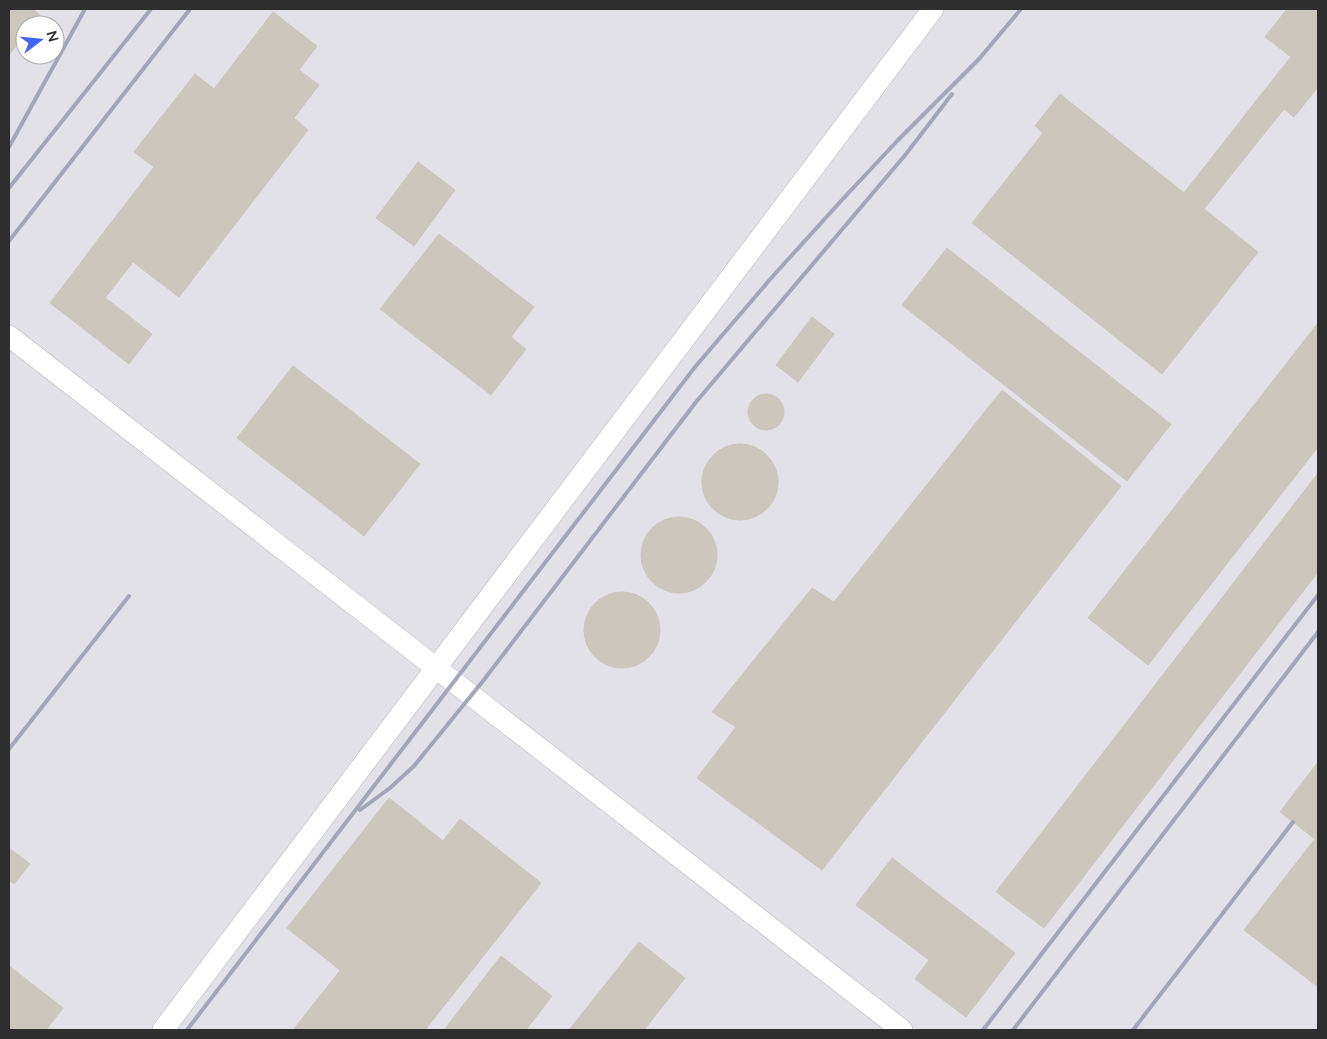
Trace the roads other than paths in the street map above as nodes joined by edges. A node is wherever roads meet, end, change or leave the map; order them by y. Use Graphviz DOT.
graph roads {
  1 [pos="933,9"];
  2 [pos="9,336"];
  3 [pos="436,668"];
  4 [pos="163,1030"];
  5 [pos="902,1030"];
  1 -- 3 [label="street"];
  2 -- 3 [label="street"];
  3 -- 4 [label="street"];
  3 -- 5 [label="street"];
}
